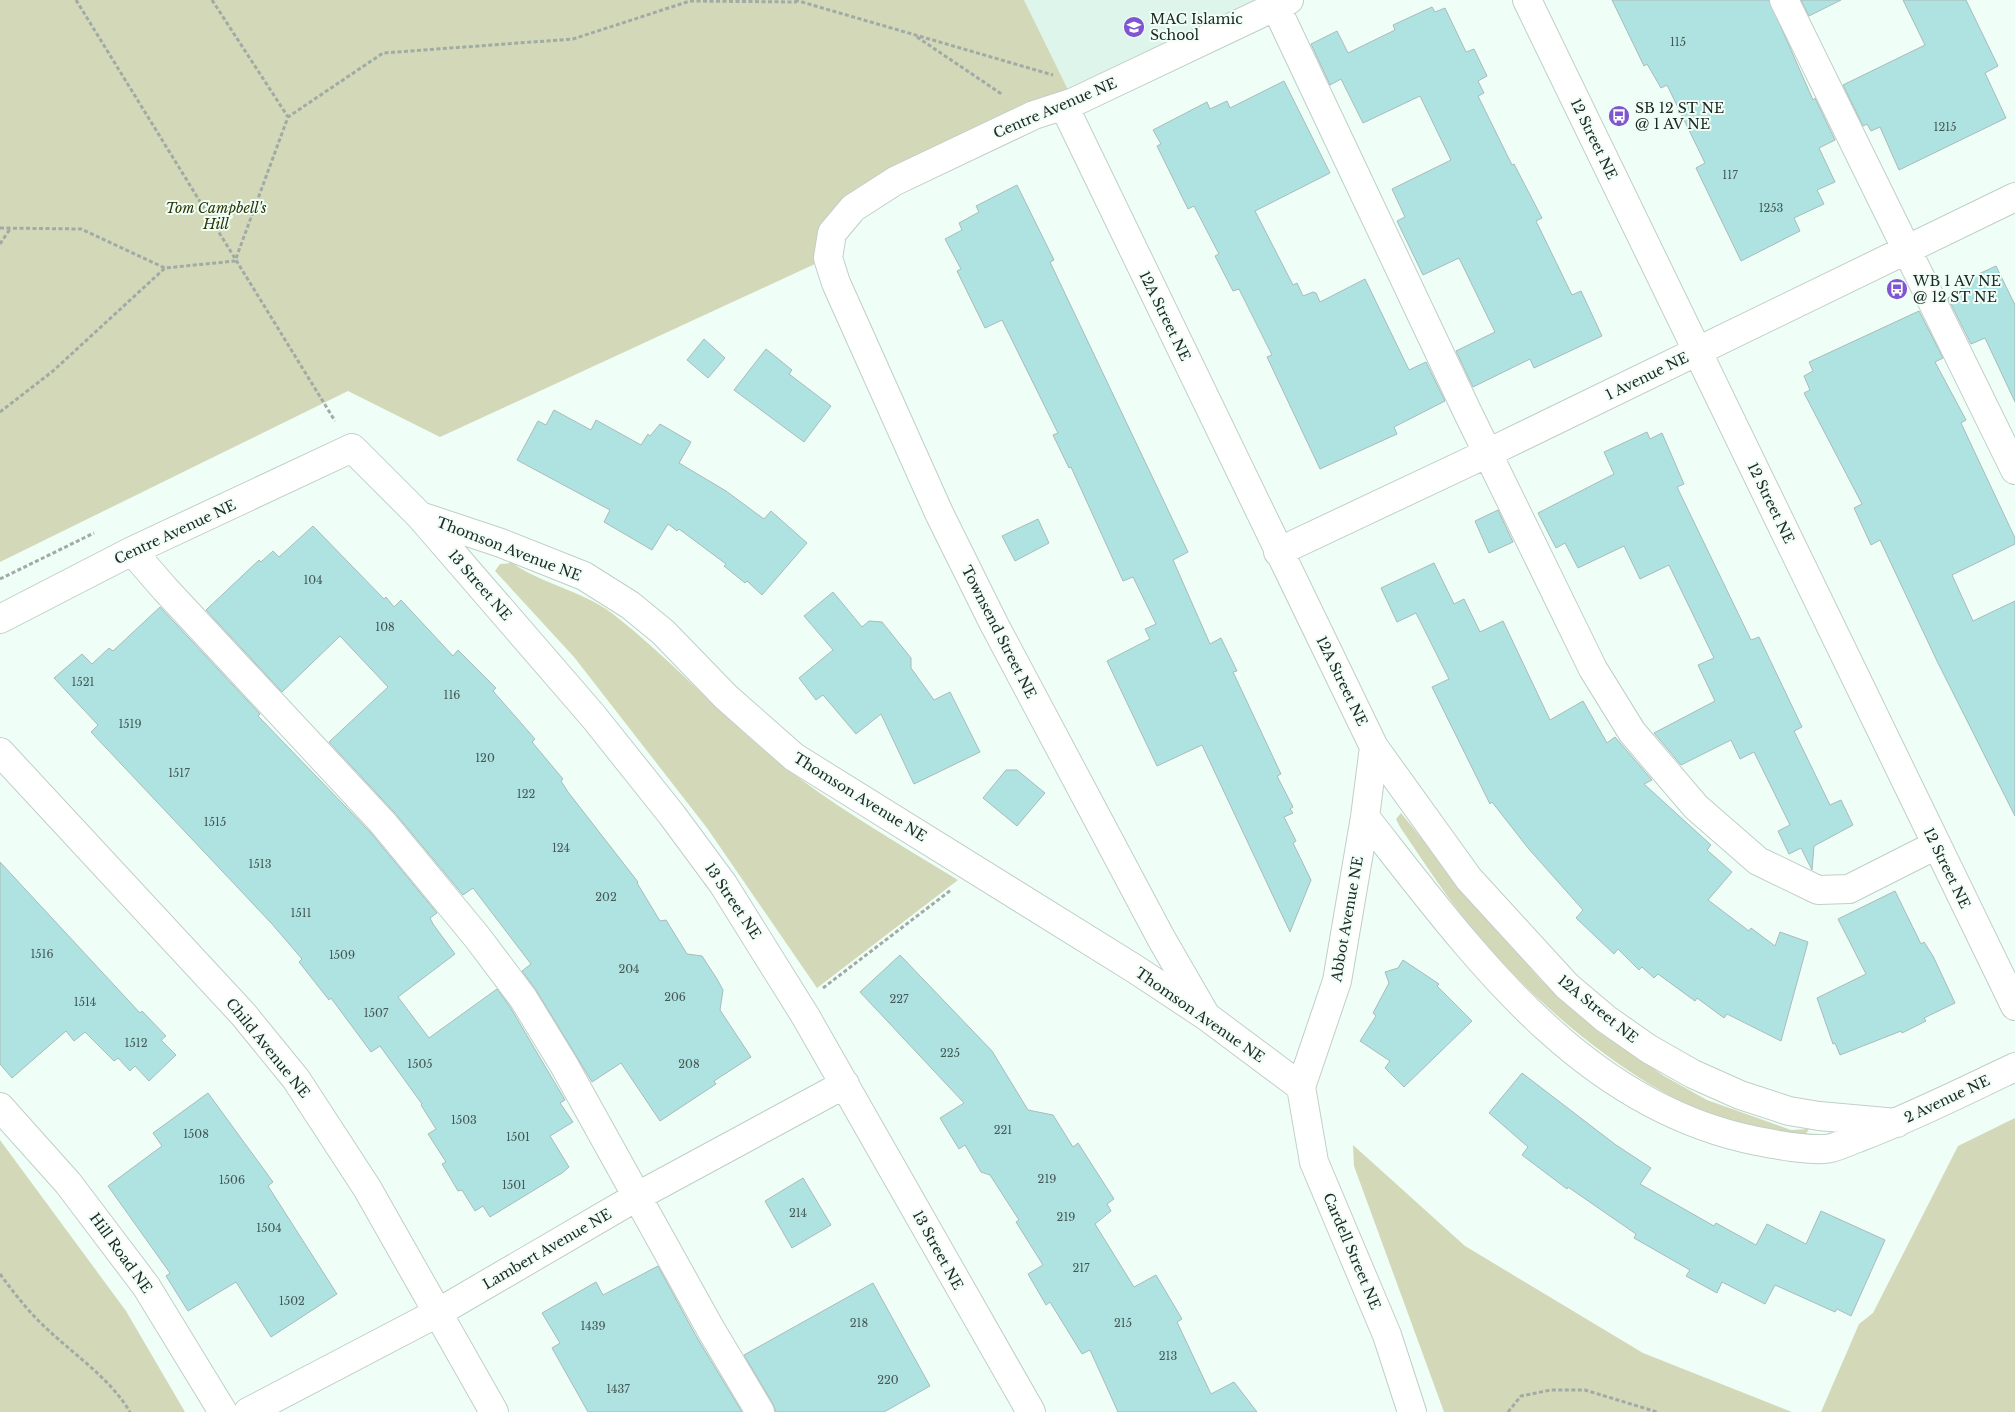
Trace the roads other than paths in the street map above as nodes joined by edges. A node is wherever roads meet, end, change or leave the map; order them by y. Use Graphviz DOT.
graph roads {
  1 [pos="1527,0"];
  2 [pos="1784,0"];
  3 [pos="1283,3"];
  4 [pos="1064,106"];
  5 [pos="2015,197"];
  6 [pos="832,233"];
  7 [pos="1906,250"];
  8 [pos="1697,352"];
  9 [pos="352,448"];
  10 [pos="1488,453"];
  11 [pos="2015,470"];
  12 [pos="420,516"];
  13 [pos="132,551"];
  14 [pos="1278,552"];
  15 [pos="0,619"];
  16 [pos="1374,747"];
  17 [pos="0,752"];
  18 [pos="1365,817"];
  19 [pos="1936,845"];
  20 [pos="2015,1006"];
  21 [pos="1206,1016"];
  22 [pos="2015,1067"];
  23 [pos="845,1084"];
  24 [pos="1302,1087"];
  25 [pos="0,1107"];
  26 [pos="1789,1111"];
  27 [pos="1897,1123"];
  28 [pos="638,1196"];
  29 [pos="439,1312"];
  30 [pos="224,1412"];
  31 [pos="248,1412"];
  32 [pos="494,1412"];
  33 [pos="760,1412"];
  34 [pos="1031,1412"];
  35 [pos="1412,1412"];
  1 -- 8 [label="street, 12 Street NE"];
  2 -- 7 [label="street"];
  3 -- 4 [label="street, Centre Avenue NE"];
  3 -- 10 [label="street"];
  4 -- 6 [label="street, Centre Avenue NE"];
  4 -- 14 [label="street, 12A Street NE"];
  5 -- 7 [label="street, 1 Avenue NE"];
  6 -- 21 [label="street, Townsend Street NE"];
  7 -- 8 [label="street, 1 Avenue NE"];
  7 -- 11 [label="street"];
  8 -- 10 [label="street, 1 Avenue NE"];
  8 -- 19 [label="street, 12 Street NE"];
  9 -- 12 [label="street, 13 Street NE"];
  9 -- 13 [label="street, Centre Avenue NE"];
  10 -- 14 [label="street, 1 Avenue NE"];
  10 -- 19 [label="street"];
  12 -- 21 [label="street, Thomson Avenue NE"];
  12 -- 23 [label="street, 13 Street NE"];
  13 -- 15 [label="street, Centre Avenue NE"];
  13 -- 28 [label="street"];
  14 -- 16 [label="street, 12A Street NE"];
  16 -- 18 [label="street, Abbot Avenue NE"];
  16 -- 26 [label="street, 12A Street NE"];
  17 -- 29 [label="street, Child Avenue NE"];
  18 -- 24 [label="street, Abbot Avenue NE"];
  18 -- 27 [label="street"];
  19 -- 20 [label="street, 12 Street NE"];
  21 -- 24 [label="street, Thomson Avenue NE"];
  22 -- 27 [label="street, 2 Avenue NE"];
  23 -- 28 [label="street, Lambert Avenue NE"];
  23 -- 34 [label="street, 13 Street NE"];
  24 -- 35 [label="street, Cardell Street NE"];
  25 -- 30 [label="street, Hill Road NE"];
  26 -- 27 [label="street, 2 Avenue NE"];
  28 -- 29 [label="street, Lambert Avenue NE"];
  28 -- 33 [label="street"];
  29 -- 31 [label="street, Lambert Avenue NE"];
  29 -- 32 [label="street, Child Avenue NE"];
}
